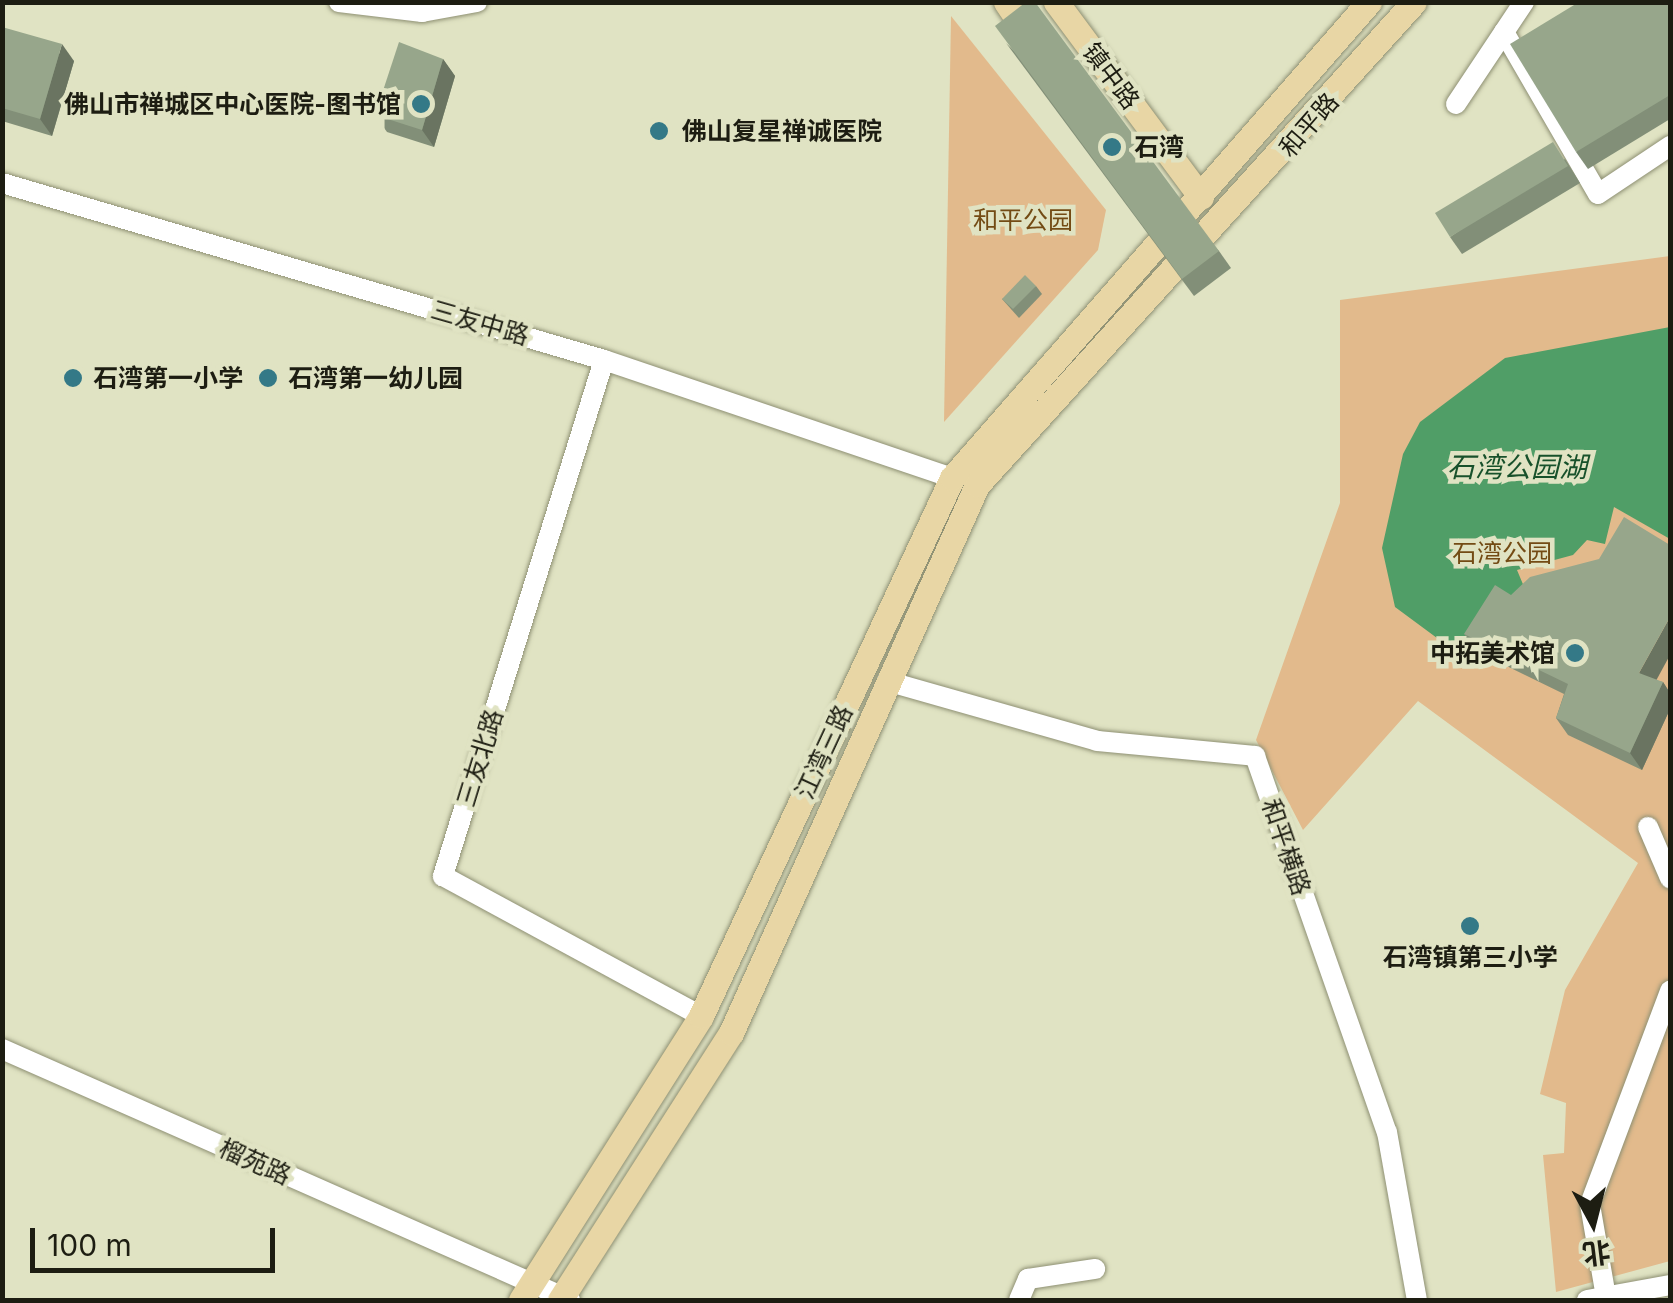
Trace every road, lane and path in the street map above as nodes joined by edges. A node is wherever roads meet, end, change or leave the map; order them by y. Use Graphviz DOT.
graph roads {
  1 [pos="339,2"];
  2 [pos="476,2"];
  3 [pos="1006,2"];
  4 [pos="1056,2"];
  5 [pos="1369,2"];
  6 [pos="1414,2"];
  7 [pos="1524,2"];
  8 [pos="349,3"];
  9 [pos="1504,32"];
  10 [pos="1048,64"];
  11 [pos="1456,104"];
  12 [pos="1670,146"];
  13 [pos="2,183"];
  14 [pos="1201,198"];
  15 [pos="1152,210"];
  16 [pos="1169,236"];
  17 [pos="1202,246"];
  18 [pos="604,360"];
  19 [pos="952,478"];
  20 [pos="887,681"];
  21 [pos="1648,827"];
  22 [pos="1670,878"];
  23 [pos="1670,991"];
  24 [pos="701,1016"];
  25 [pos="2,1049"];
  26 [pos="1095,1269"];
  27 [pos="1670,1285"];
  28 [pos="527,1291"];
  29 [pos="564,1299"];
  30 [pos="1596,1299"];
  31 [pos="1018,1300"];
  32 [pos="1417,1300"];
  1 -- 8 [label="street"];
  2 -- 8 [label="street"];
  3 -- 10 [label="main road, 镇中路"];
  4 -- 14 [label="main road, 镇中路"];
  5 -- 14 [label="main road, 和平路"];
  6 -- 17 [label="main road, 和平路"];
  7 -- 9 [label="street"];
  9 -- 11 [label="street"];
  9 -- 12 [label="street"];
  13 -- 18 [label="street, 三友中路"];
  14 -- 16 [label="main road, 和平路"];
  14 -- 17 [label="main road"];
  15 -- 16 [label="main road"];
  16 -- 17 [label="main road"];
  16 -- 19 [label="main road, 江湾三路"];
  17 -- 20 [label="main road, 江湾三路"];
  18 -- 19 [label="street, 三友中路"];
  18 -- 24 [label="street, 三友北路"];
  19 -- 24 [label="main road, 江湾三路"];
  20 -- 29 [label="main road, 江湾三路"];
  20 -- 32 [label="street, 和平横路"];
  21 -- 22 [label="street"];
  23 -- 30 [label="street"];
  24 -- 28 [label="main road, 江湾三路"];
  25 -- 28 [label="street, 榴苑路"];
  26 -- 31 [label="street"];
  27 -- 30 [label="street"];
  28 -- 29 [label="street, 榴苑路"];
}
